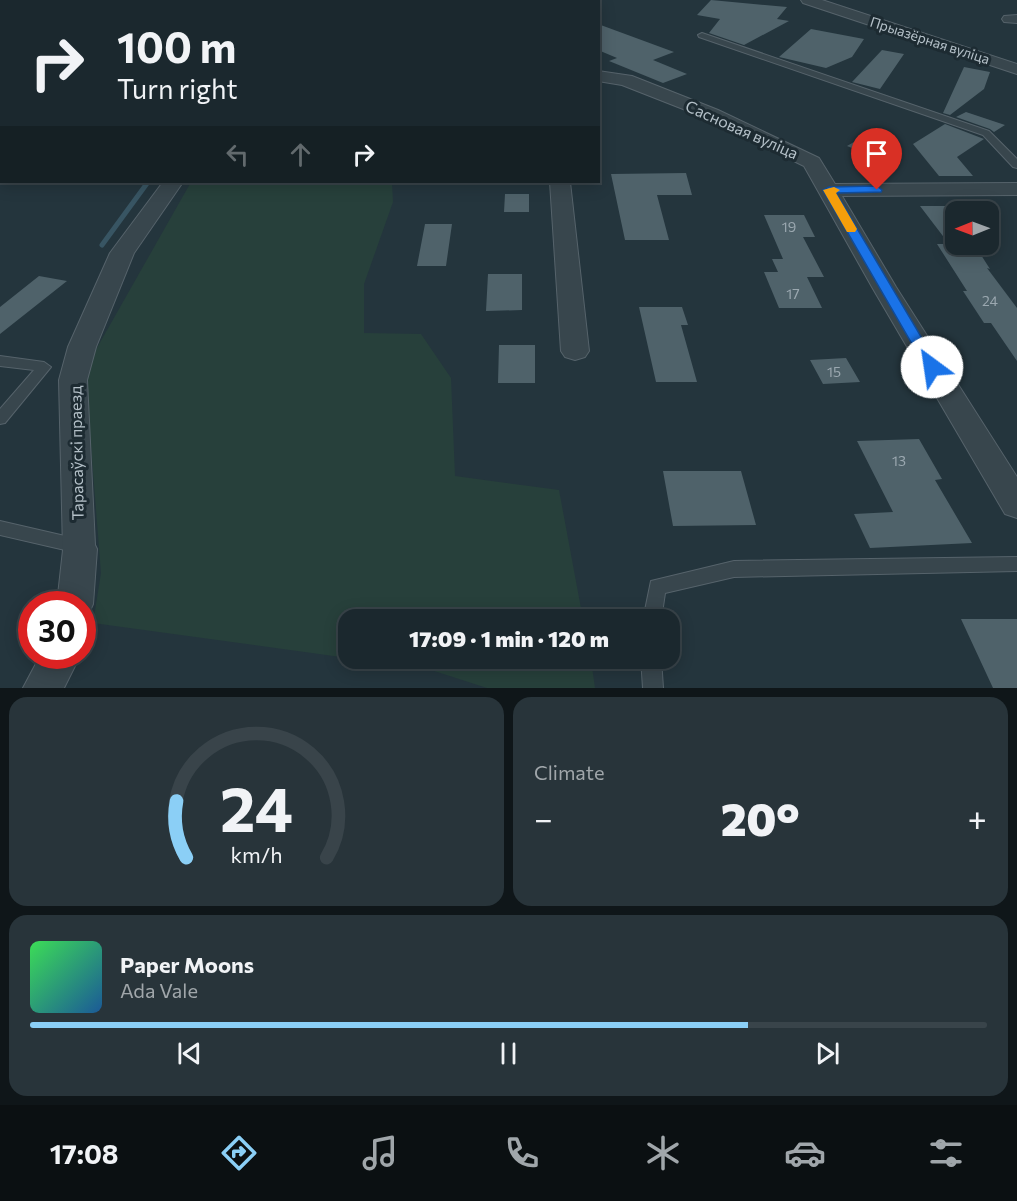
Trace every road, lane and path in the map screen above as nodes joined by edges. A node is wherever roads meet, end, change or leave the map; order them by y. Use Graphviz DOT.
graph roads {
  1 [pos="808,0"];
  2 [pos="702,35"];
  3 [pos="1017,69"];
  4 [pos="600,76"];
  5 [pos="1017,165"];
  6 [pos="172,183"];
  7 [pos="560,183"];
  8 [pos="1017,189"];
  9 [pos="829,190"];
  10 [pos="575,351"];
  11 [pos="0,361"];
  12 [pos="0,419"];
  13 [pos="1017,505"];
  14 [pos="0,528"];
  15 [pos="78,546"];
  16 [pos="1017,564"];
  17 [pos="76,591"];
  18 [pos="654,609"];
  19 [pos="53,669"];
  20 [pos="652,669"];
  21 [pos="43,688"];
  22 [pos="653,688"];
  1 -- 3 [label="street, Прыазёрная вуліца"];
  2 -- 5 [label="lane"];
  4 -- 9 [label="street, Сасновая вуліца"];
  6 -- 15 [label="street, Тарасаўскі праезд"];
  7 -- 10 [label="street"];
  8 -- 9 [label="street"];
  9 -- 13 [label="street, Сасновая вуліца"];
  11 -- 12 [label="lane"];
  14 -- 15 [label="lane"];
  15 -- 17 [label="street, Тарасаўскі праезд"];
  16 -- 18 [label="lane"];
  19 -- 21 [label="street"];
  20 -- 22 [label="lane"];
}
